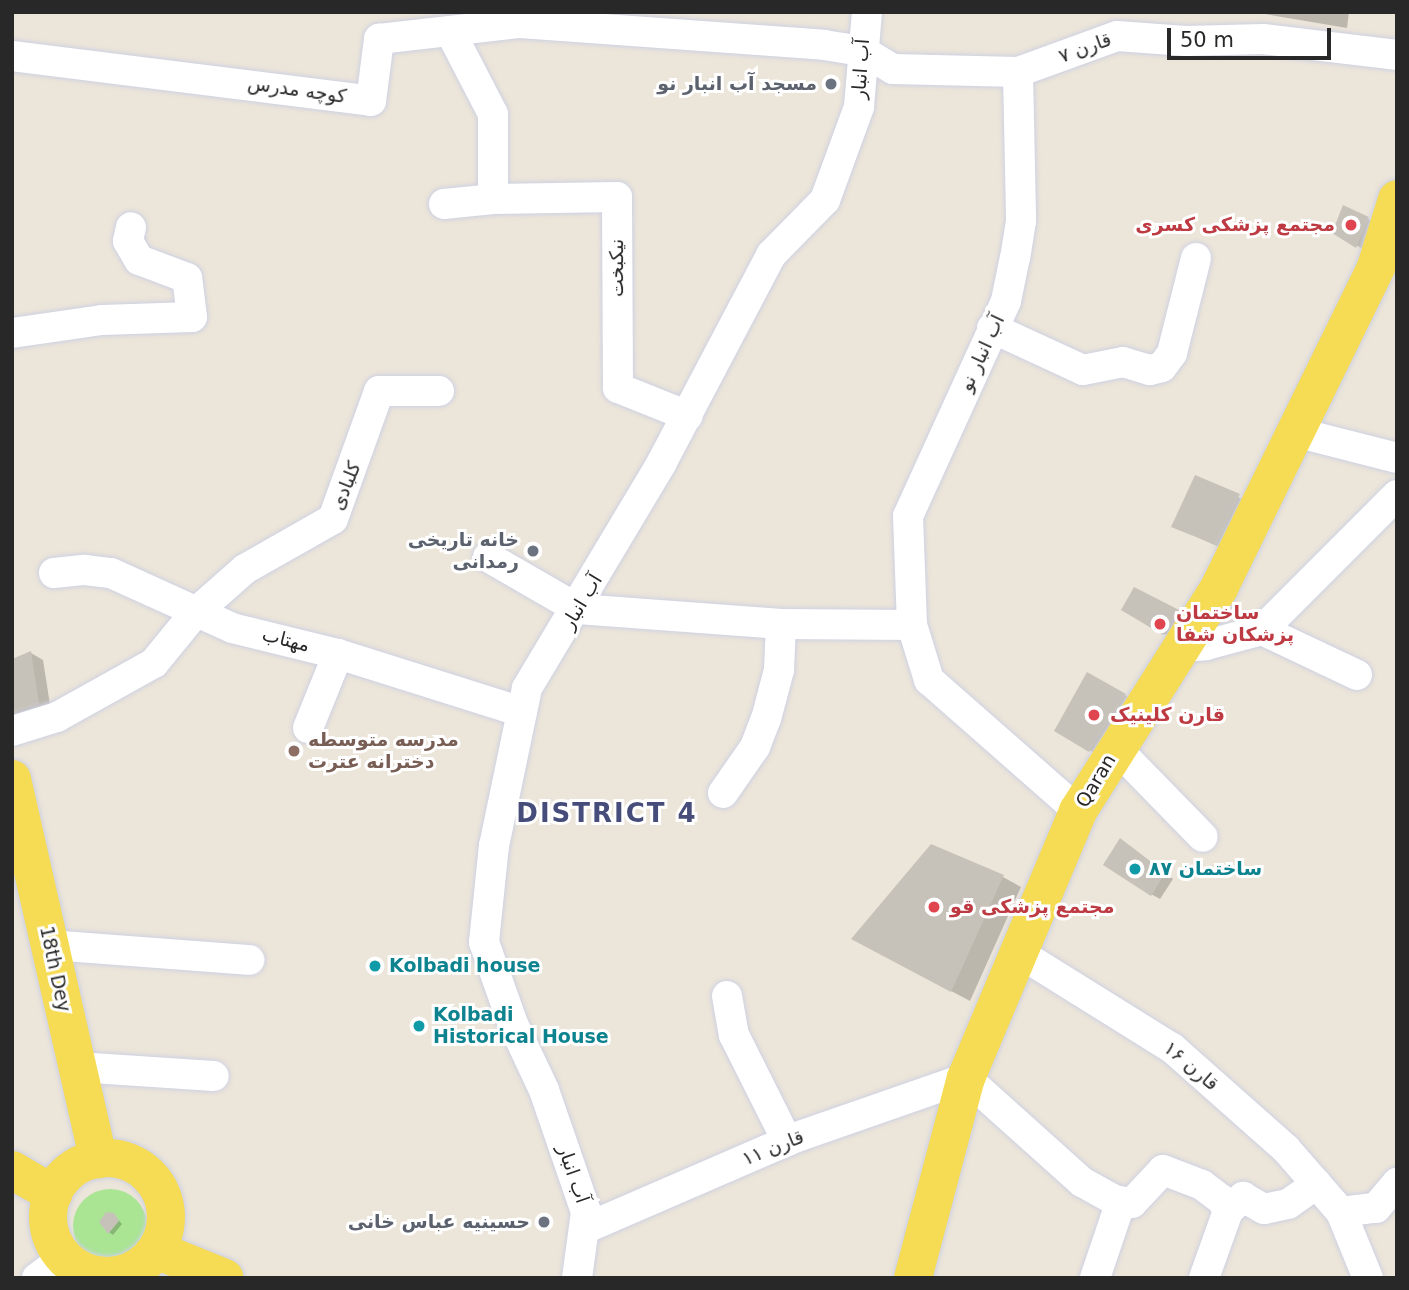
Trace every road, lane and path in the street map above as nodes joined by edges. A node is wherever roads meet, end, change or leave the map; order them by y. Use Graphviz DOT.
graph roads {
  1 [pos="867,12"];
  2 [pos="521,18"];
  3 [pos="612,19"];
  4 [pos="450,31"];
  5 [pos="863,51"];
  6 [pos="1397,55"];
  7 [pos="12,56"];
  8 [pos="1018,72"];
  9 [pos="494,199"];
  10 [pos="1397,199"];
  11 [pos="444,204"];
  12 [pos="131,227"];
  13 [pos="1196,258"];
  14 [pos="992,328"];
  15 [pos="12,333"];
  16 [pos="439,391"];
  17 [pos="688,415"];
  18 [pos="1299,433"];
  19 [pos="1397,458"];
  20 [pos="1394,505"];
  21 [pos="488,556"];
  22 [pos="54,573"];
  23 [pos="578,609"];
  24 [pos="194,614"];
  25 [pos="781,624"];
  26 [pos="912,625"];
  27 [pos="1262,630"];
  28 [pos="1180,647"];
  29 [pos="338,654"];
  30 [pos="1357,676"];
  31 [pos="522,712"];
  32 [pos="309,728"];
  33 [pos="12,731"];
  34 [pos="1116,748"];
  35 [pos="12,779"];
  36 [pos="723,793"];
  37 [pos="1078,811"];
  38 [pos="18,830"];
  39 [pos="1203,837"];
  40 [pos="50,945"];
  41 [pos="1016,951"];
  42 [pos="249,960"];
  43 [pos="727,996"];
  44 [pos="77,1067"];
  45 [pos="214,1076"];
  46 [pos="966,1078"];
  47 [pos="787,1141"];
  48 [pos="98,1159"];
  49 [pos="12,1170"];
  50 [pos="1397,1183"];
  51 [pos="1317,1184"];
  52 [pos="53,1194"];
  53 [pos="1121,1201"];
  54 [pos="1228,1212"];
  55 [pos="1341,1212"];
  56 [pos="584,1229"];
  57 [pos="156,1250"];
  58 [pos="51,1268"];
  59 [pos="114,1277"];
  60 [pos="225,1278"];
  61 [pos="577,1278"];
  62 [pos="913,1278"];
  63 [pos="1096,1278"];
  64 [pos="1205,1278"];
  65 [pos="1368,1278"];
  1 -- 5 [label="street, آب انبار"];
  2 -- 3 [label="street, کوچه مدرس"];
  2 -- 4 [label="street, کوچه مدرس"];
  3 -- 5 [label="street, کوچه مدرس"];
  4 -- 7 [label="street, کوچه مدرس"];
  4 -- 9 [label="street"];
  5 -- 8 [label="street, قارن ٧"];
  5 -- 17 [label="street, آب انبار"];
  6 -- 8 [label="street, قارن ٧"];
  8 -- 14 [label="street, آب انبار نو"];
  9 -- 11 [label="street"];
  9 -- 17 [label="street, نیکبخت"];
  10 -- 18 [label="main road, Qaran"];
  12 -- 15 [label="street"];
  13 -- 14 [label="street"];
  14 -- 26 [label="street, آب انبار نو"];
  16 -- 24 [label="street, کلبادی"];
  17 -- 23 [label="street, آب انبار"];
  18 -- 19 [label="street"];
  18 -- 28 [label="main road, Qaran"];
  20 -- 27 [label="street"];
  21 -- 23 [label="street"];
  22 -- 24 [label="street, مهتاب"];
  23 -- 25 [label="street"];
  23 -- 31 [label="street, آب انبار"];
  24 -- 29 [label="street, مهتاب"];
  24 -- 33 [label="street"];
  25 -- 26 [label="street"];
  25 -- 36 [label="street"];
  26 -- 37 [label="street, آب انبار نو"];
  27 -- 28 [label="street"];
  27 -- 30 [label="street"];
  28 -- 34 [label="main road, Qaran"];
  29 -- 31 [label="street, مهتاب"];
  29 -- 32 [label="street"];
  31 -- 56 [label="street, آب انبار"];
  34 -- 37 [label="main road, Qaran"];
  34 -- 39 [label="street"];
  35 -- 38 [label="main road, 18th Dey"];
  37 -- 41 [label="main road, Qaran"];
  38 -- 40 [label="main road, 18th Dey"];
  40 -- 42 [label="street"];
  40 -- 44 [label="main road, 18th Dey"];
  41 -- 46 [label="main road, Qaran"];
  41 -- 51 [label="street, قارن ۱۶"];
  43 -- 47 [label="street"];
  44 -- 45 [label="street"];
  44 -- 48 [label="main road, 18th Dey"];
  46 -- 47 [label="street, قارن ۱۱"];
  46 -- 53 [label="street"];
  46 -- 62 [label="main road, Qaran"];
  47 -- 56 [label="street, قارن ۱۱"];
  48 -- 52 [label="main road"];
  48 -- 57 [label="main road"];
  49 -- 52 [label="main road"];
  50 -- 55 [label="street"];
  51 -- 54 [label="street"];
  51 -- 55 [label="street, قارن ۱۶"];
  52 -- 58 [label="main road"];
  53 -- 54 [label="street"];
  53 -- 63 [label="street"];
  54 -- 64 [label="street"];
  55 -- 65 [label="street, قارن ۱۶"];
  56 -- 61 [label="street, آب انبار"];
  57 -- 59 [label="main road"];
  57 -- 60 [label="main road"];
  58 -- 59 [label="main road"];
}
